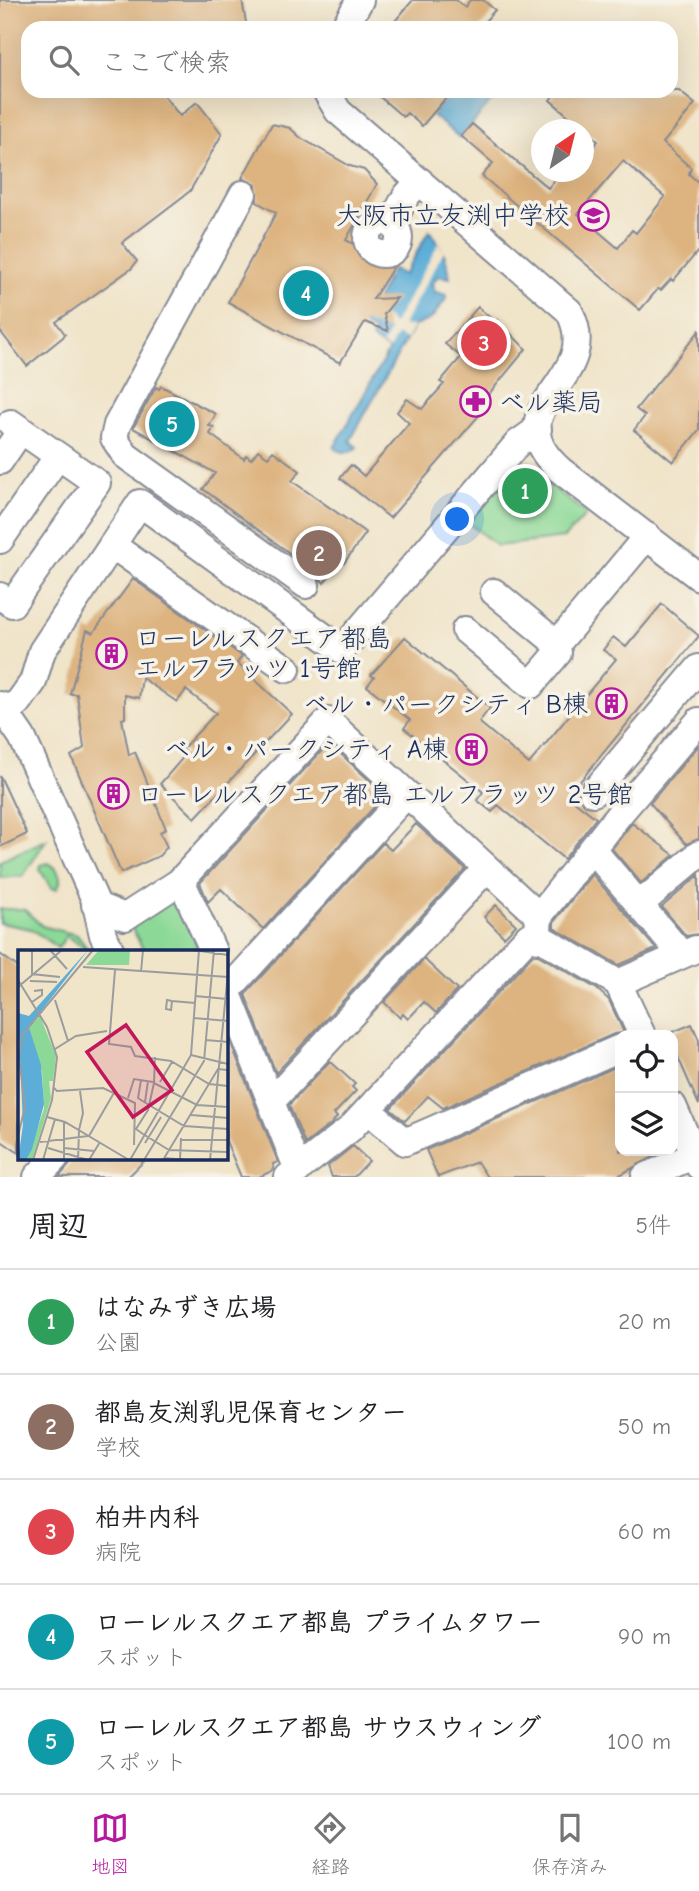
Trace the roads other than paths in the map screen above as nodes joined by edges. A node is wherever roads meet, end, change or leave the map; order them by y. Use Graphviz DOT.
graph roads {
  1 [pos="360,0"];
  2 [pos="348,21"];
  3 [pos="330,98"];
  4 [pos="420,181"];
  5 [pos="243,194"];
  6 [pos="391,224"];
  7 [pos="538,429"];
  8 [pos="58,456"];
  9 [pos="0,461"];
  10 [pos="646,536"];
  11 [pos="0,540"];
  12 [pos="112,545"];
  13 [pos="699,577"];
  14 [pos="494,592"];
  15 [pos="0,596"];
  16 [pos="276,602"];
  17 [pos="465,630"];
  18 [pos="557,644"];
  19 [pos="699,668"];
  20 [pos="287,669"];
  21 [pos="1,709"];
  22 [pos="699,721"];
  23 [pos="593,793"];
  24 [pos="407,794"];
  25 [pos="592,849"];
  26 [pos="699,854"];
  27 [pos="487,868"];
  28 [pos="180,881"];
  29 [pos="95,905"];
  30 [pos="639,905"];
  31 [pos="539,926"];
  32 [pos="110,950"];
  33 [pos="212,950"];
  34 [pos="691,951"];
  35 [pos="618,983"];
  36 [pos="228,984"];
  37 [pos="228,988"];
  38 [pos="640,1030"];
  39 [pos="615,1050"];
  40 [pos="271,1102"];
  41 [pos="368,1110"];
  42 [pos="678,1117"];
  43 [pos="697,1158"];
  44 [pos="53,1160"];
  45 [pos="300,1172"];
  46 [pos="37,1177"];
  47 [pos="645,1177"];
  1 -- 2 [label="street"];
  3 -- 4 [label="street"];
  4 -- 6 [label="street"];
  4 -- 7 [label="street"];
  5 -- 16 [label="street"];
  7 -- 10 [label="street"];
  7 -- 16 [label="street"];
  8 -- 9 [label="street"];
  8 -- 11 [label="street"];
  8 -- 15 [label="street"];
  10 -- 13 [label="street"];
  10 -- 18 [label="street"];
  12 -- 16 [label="street"];
  12 -- 20 [label="street"];
  12 -- 21 [label="street"];
  14 -- 18 [label="street"];
  17 -- 18 [label="street"];
  19 -- 23 [label="street"];
  21 -- 29 [label="street"];
  22 -- 25 [label="street"];
  24 -- 27 [label="street"];
  24 -- 28 [label="street"];
  24 -- 36 [label="street"];
  25 -- 30 [label="street"];
  25 -- 31 [label="street"];
  26 -- 30 [label="street"];
  27 -- 31 [label="street"];
  27 -- 40 [label="street"];
  28 -- 29 [label="street"];
  28 -- 33 [label="street"];
  29 -- 32 [label="street"];
  30 -- 34 [label="street"];
  31 -- 35 [label="street"];
  31 -- 41 [label="street"];
  34 -- 35 [label="street"];
  35 -- 38 [label="street"];
  37 -- 40 [label="street"];
  39 -- 41 [label="street"];
  40 -- 45 [label="street"];
  41 -- 45 [label="street"];
  42 -- 43 [label="street"];
  43 -- 47 [label="street"];
  44 -- 46 [label="street"];
}
